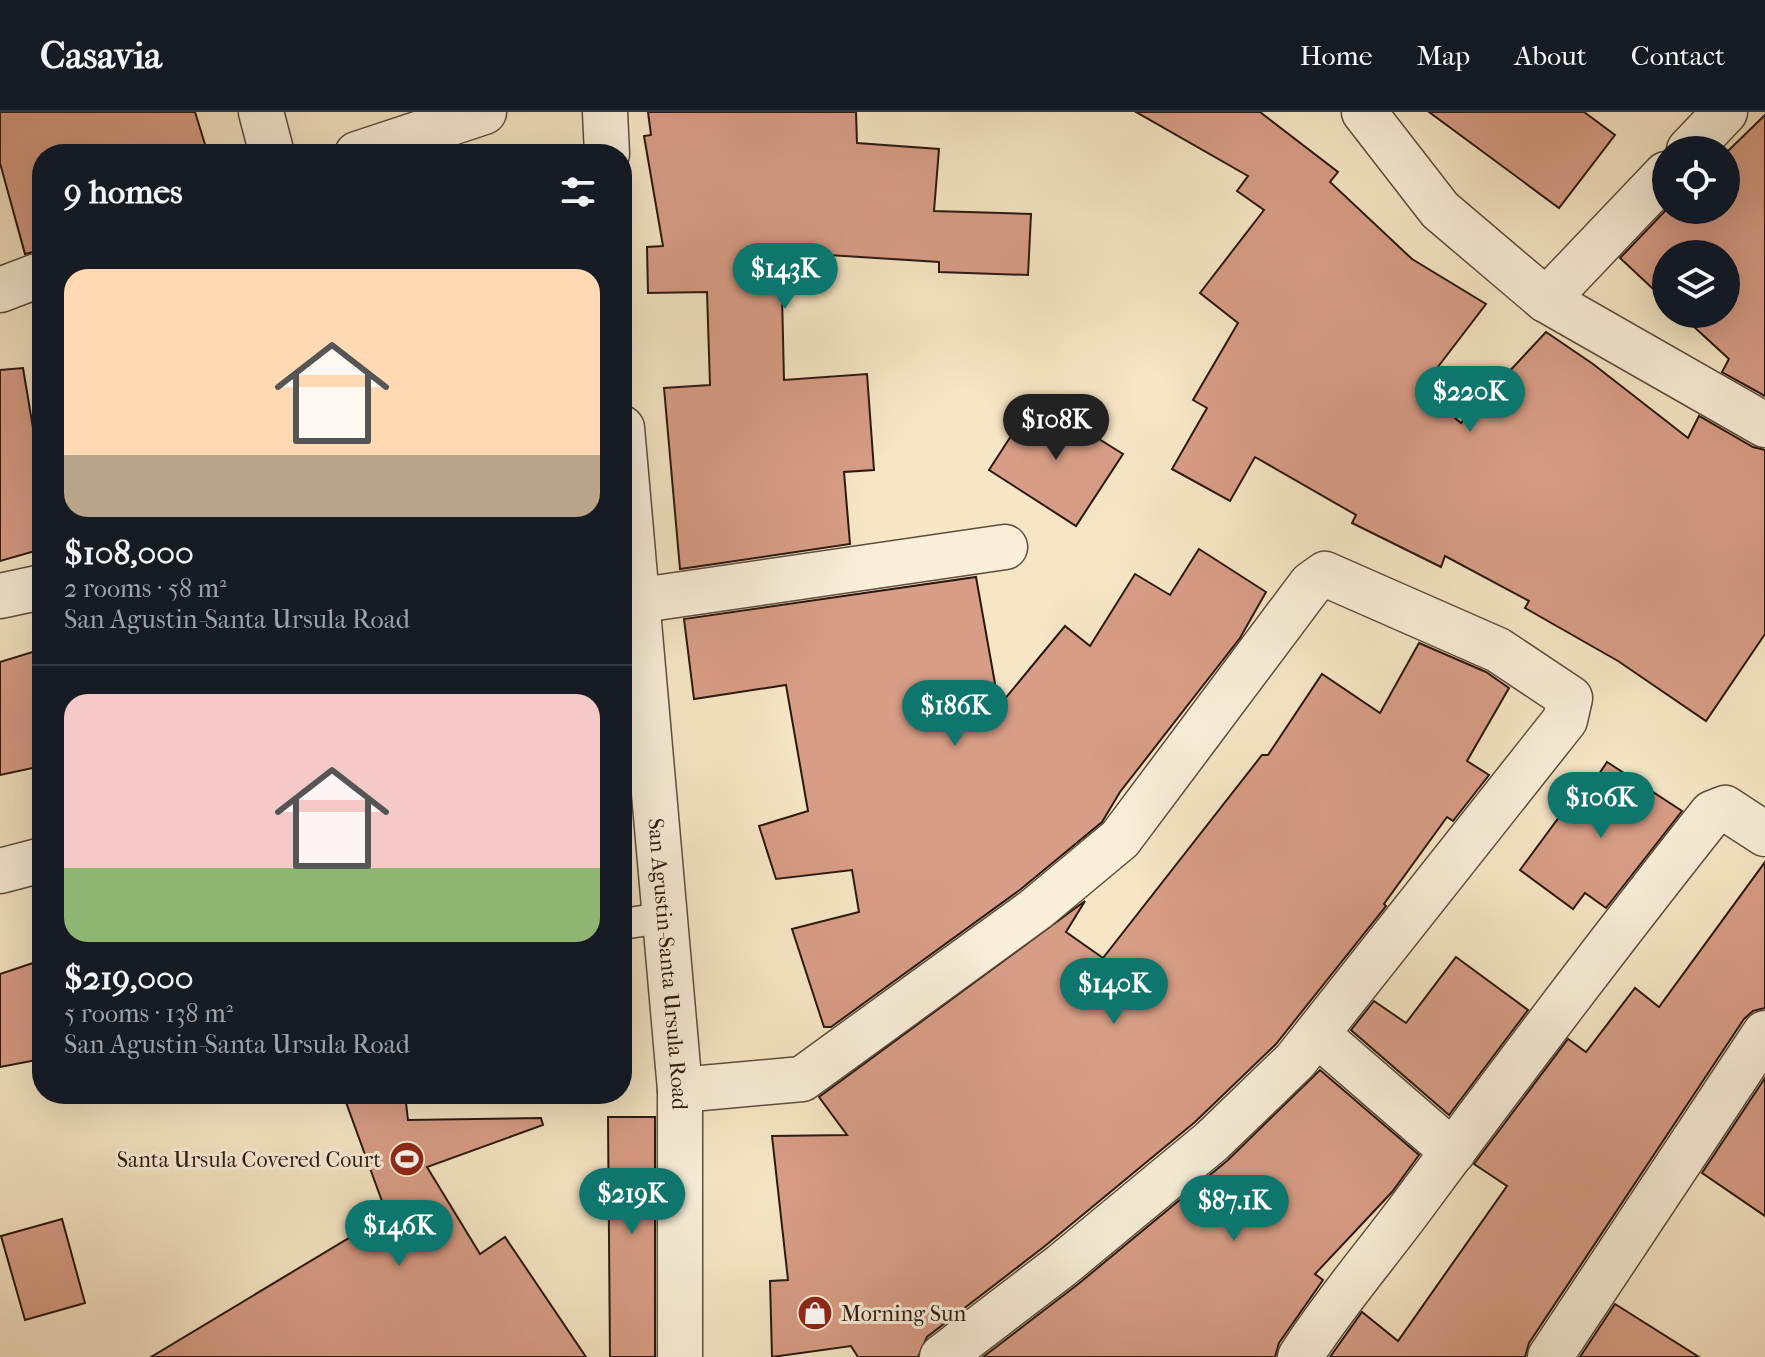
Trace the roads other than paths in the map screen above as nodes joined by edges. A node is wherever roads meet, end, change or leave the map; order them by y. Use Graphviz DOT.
graph roads {
  1 [pos="261,112"];
  2 [pos="484,112"];
  3 [pos="605,112"];
  4 [pos="1364,112"];
  5 [pos="1725,112"];
  6 [pos="1702,136"];
  7 [pos="269,144"];
  8 [pos="387,144"];
  9 [pos="607,144"];
  10 [pos="1652,189"];
  11 [pos="32,278"];
  12 [pos="0,290"];
  13 [pos="1546,300"];
  14 [pos="1765,425"];
  15 [pos="1005,547"];
  16 [pos="632,565"];
  17 [pos="32,589"];
  18 [pos="0,596"];
  19 [pos="635,601"];
  20 [pos="1765,834"];
  21 [pos="32,863"];
  22 [pos="0,871"];
  23 [pos="642,921"];
  24 [pos="1765,1033"];
  25 [pos="1317,1034"];
  26 [pos="680,1090"];
  27 [pos="1453,1152"];
  28 [pos="680,1357"];
  29 [pos="942,1357"];
  30 [pos="1300,1357"];
  31 [pos="1550,1357"];
  1 -- 7 [label="street"];
  2 -- 8 [label="street"];
  3 -- 9 [label="street"];
  4 -- 13 [label="street"];
  5 -- 6 [label="street"];
  10 -- 13 [label="street"];
  11 -- 12 [label="street"];
  13 -- 14 [label="street"];
  15 -- 19 [label="street"];
  16 -- 19 [label="street, San Agustin-Santa Ursula Road"];
  17 -- 18 [label="street"];
  19 -- 23 [label="street, San Agustin-Santa Ursula Road"];
  20 -- 27 [label="street"];
  21 -- 22 [label="street"];
  23 -- 26 [label="street, San Agustin-Santa Ursula Road"];
  24 -- 31 [label="street"];
  25 -- 26 [label="street"];
  25 -- 27 [label="street"];
  25 -- 29 [label="street"];
  26 -- 28 [label="street, San Agustin-Santa Ursula Road"];
  27 -- 30 [label="street"];
}
